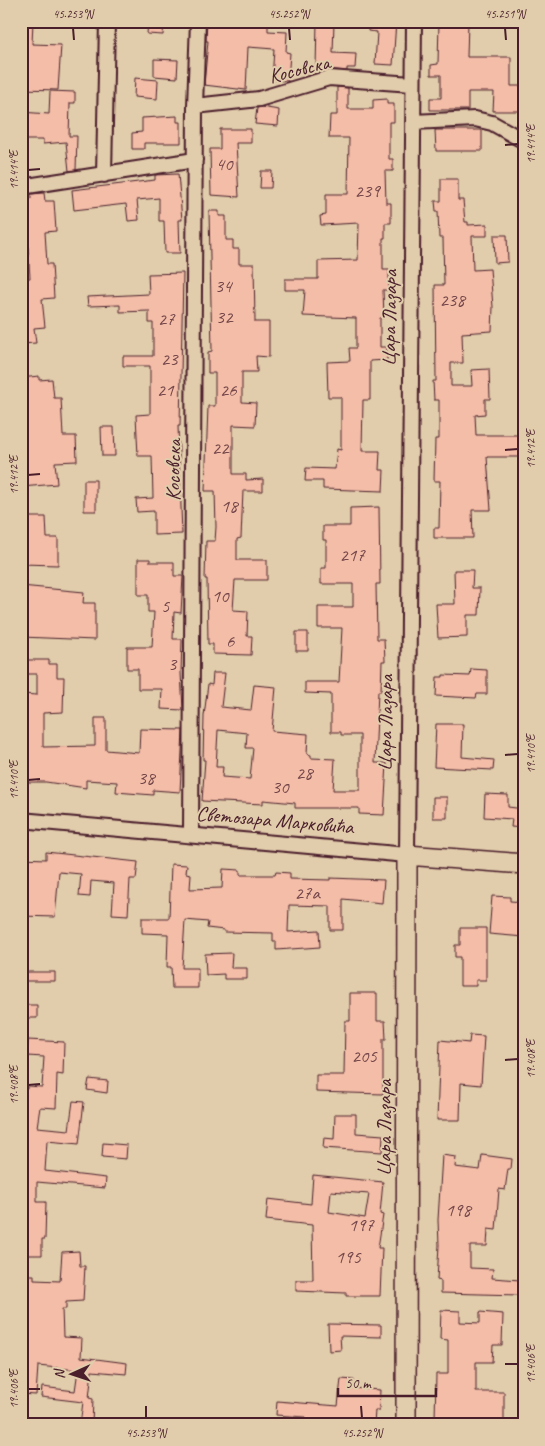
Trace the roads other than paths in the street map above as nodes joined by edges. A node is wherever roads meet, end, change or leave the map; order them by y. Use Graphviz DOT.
graph roads {
  1 [pos="107,21"];
  2 [pos="198,21"];
  3 [pos="414,21"];
  4 [pos="412,84"];
  5 [pos="195,106"];
  6 [pos="413,122"];
  7 [pos="524,141"];
  8 [pos="195,160"];
  9 [pos="104,175"];
  10 [pos="21,187"];
  11 [pos="21,820"];
  12 [pos="191,834"];
  13 [pos="407,855"];
  14 [pos="524,864"];
  15 [pos="406,1425"];
  1 -- 9 [label="street"];
  2 -- 5 [label="street, Косовска"];
  3 -- 4 [label="street, Цара Лазара"];
  4 -- 5 [label="street, Косовска"];
  4 -- 6 [label="street, Цара Лазара"];
  5 -- 8 [label="street, Косовска"];
  6 -- 7 [label="street"];
  6 -- 13 [label="street, Цара Лазара"];
  8 -- 9 [label="street"];
  8 -- 12 [label="street, Косовска"];
  9 -- 10 [label="street"];
  11 -- 12 [label="street, Светозара Марковића"];
  12 -- 13 [label="street, Светозара Марковића"];
  13 -- 14 [label="street, Светозара Марковића"];
  13 -- 15 [label="street, Цара Лазара"];
}
